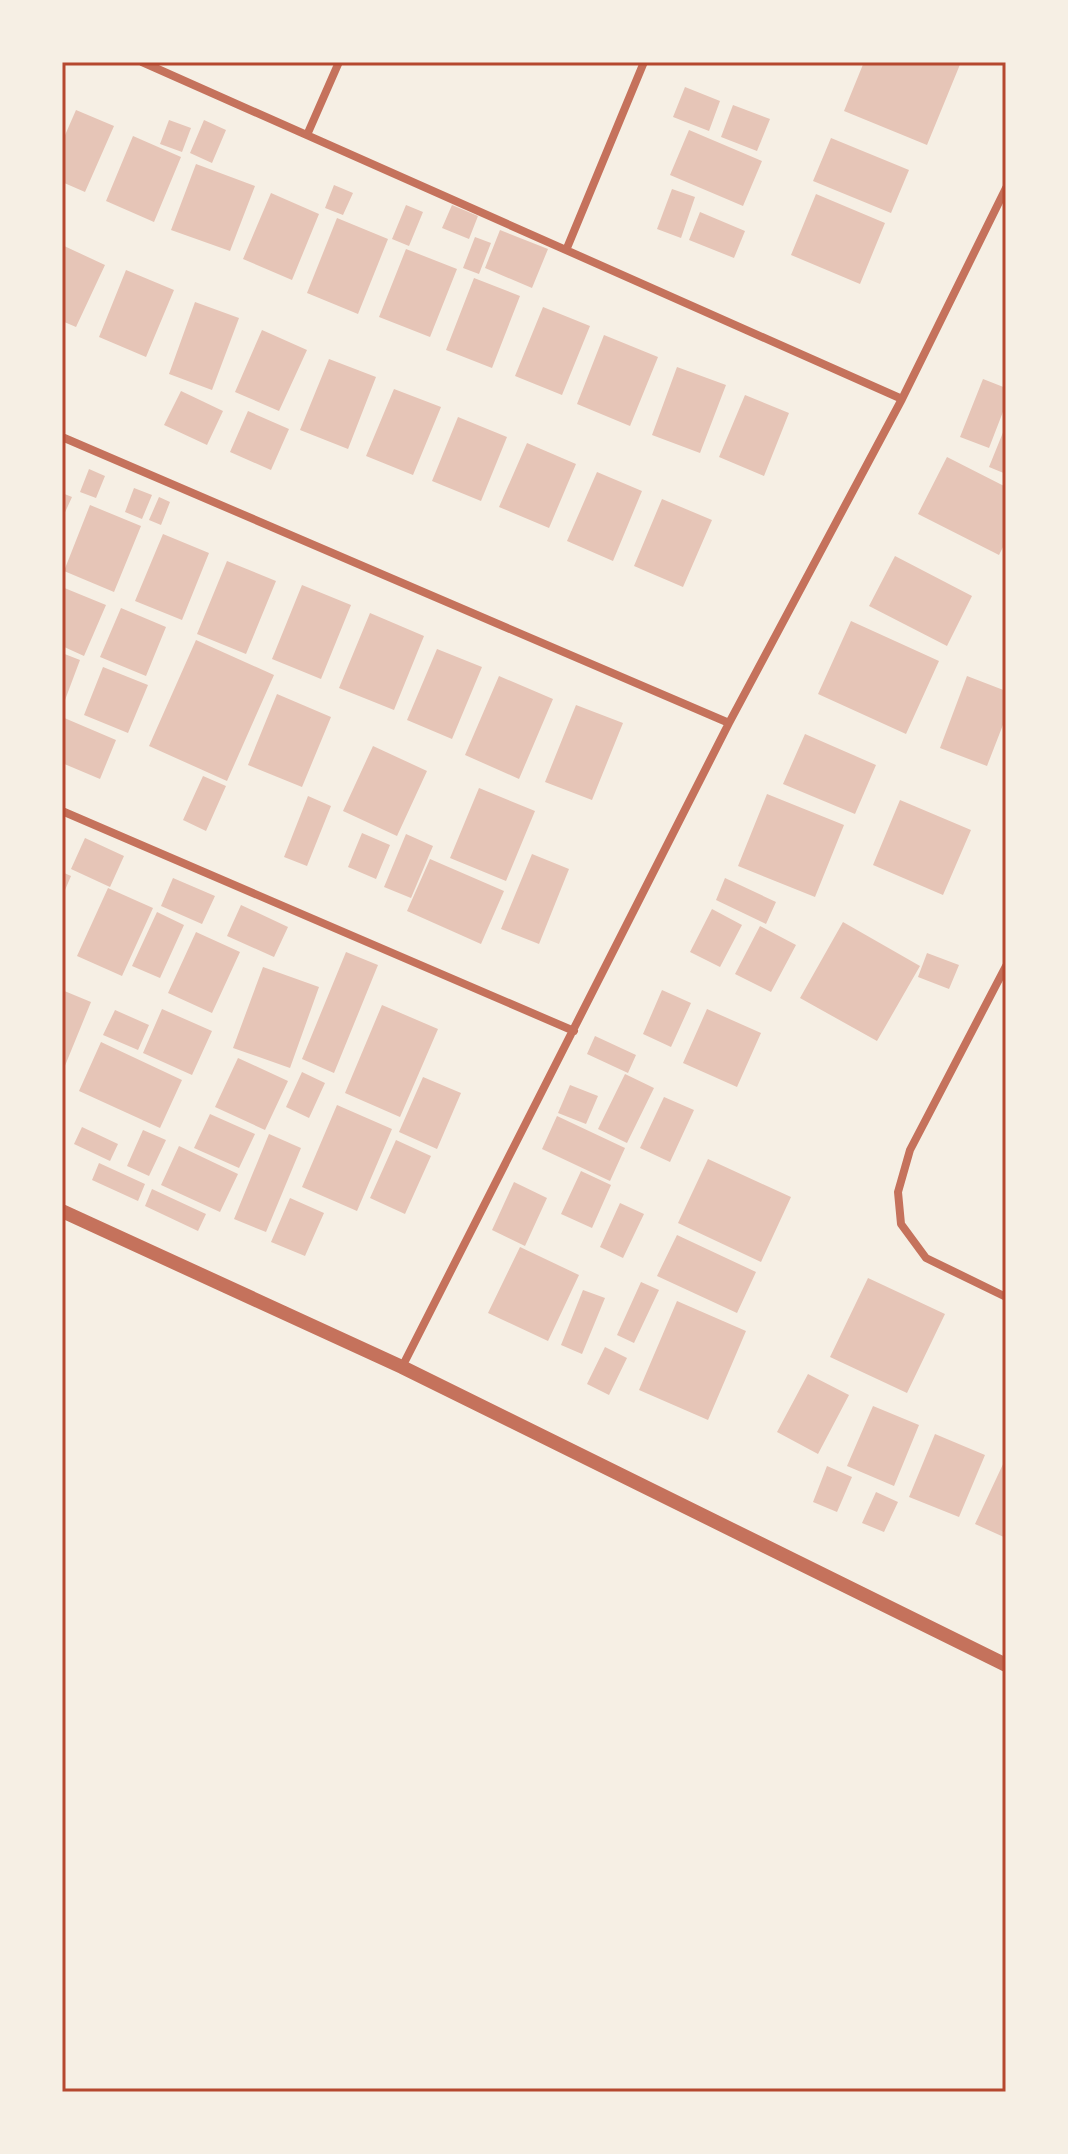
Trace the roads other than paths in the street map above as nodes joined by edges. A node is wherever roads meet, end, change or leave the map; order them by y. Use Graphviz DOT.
graph roads {
  1 [pos="142,62"];
  2 [pos="339,62"];
  3 [pos="644,62"];
  4 [pos="307,135"];
  5 [pos="1006,188"];
  6 [pos="567,248"];
  7 [pos="902,399"];
  8 [pos="62,437"];
  9 [pos="729,723"];
  10 [pos="62,811"];
  11 [pos="1006,966"];
  12 [pos="574,1031"];
  13 [pos="62,1211"];
  14 [pos="1006,1297"];
  15 [pos="402,1367"];
  16 [pos="1006,1665"];
  1 -- 4 [label="street"];
  2 -- 4 [label="street"];
  3 -- 6 [label="street"];
  4 -- 6 [label="street"];
  5 -- 7 [label="street"];
  6 -- 7 [label="street"];
  7 -- 9 [label="street"];
  8 -- 9 [label="street"];
  9 -- 12 [label="street"];
  10 -- 12 [label="street"];
  11 -- 14 [label="street"];
  12 -- 15 [label="street"];
  13 -- 15 [label="street"];
  15 -- 16 [label="street"];
}
